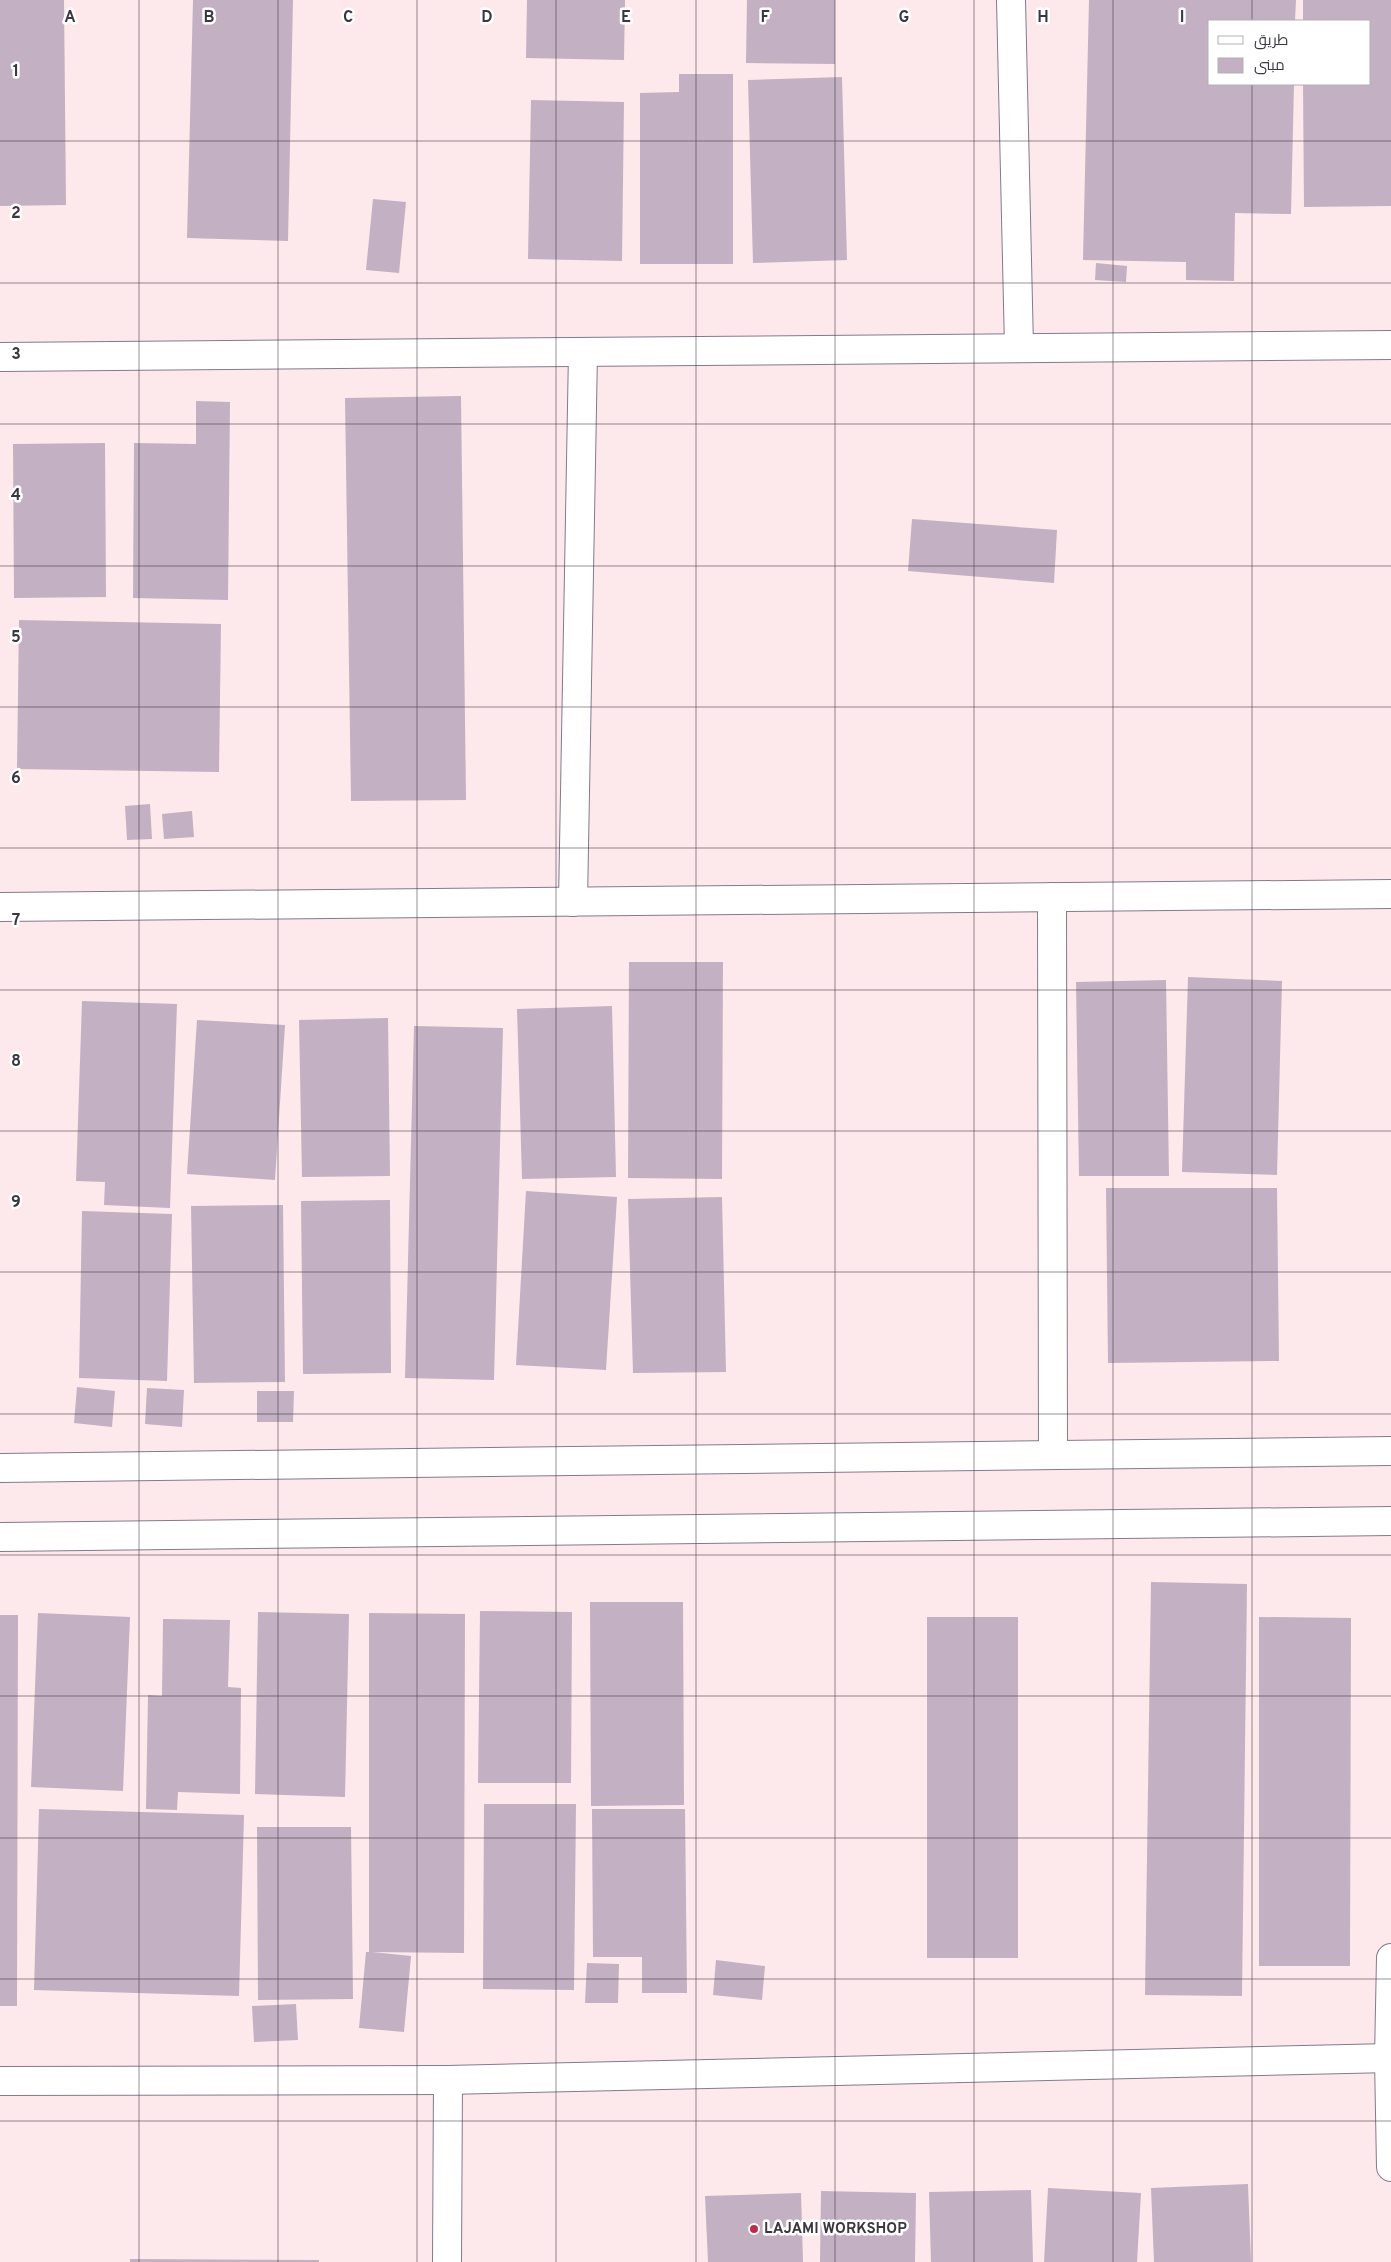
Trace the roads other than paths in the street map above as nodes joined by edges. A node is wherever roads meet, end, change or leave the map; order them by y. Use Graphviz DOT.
graph roads {
  1 [pos="1011,0"];
  2 [pos="1391,345"];
  3 [pos="1019,347"];
  4 [pos="583,352"];
  5 [pos="0,357"];
  6 [pos="1391,894"];
  7 [pos="1052,897"];
  8 [pos="572,902"];
  9 [pos="0,907"];
  10 [pos="1391,1451"];
  11 [pos="1053,1455"];
  12 [pos="0,1468"];
  13 [pos="1391,1521"];
  14 [pos="0,1537"];
  15 [pos="1391,1958"];
  16 [pos="1390,2058"];
  17 [pos="448,2080"];
  18 [pos="0,2081"];
  19 [pos="1391,2167"];
  20 [pos="447,2262"];
  1 -- 3 [label="street"];
  2 -- 3 [label="street"];
  3 -- 4 [label="street"];
  4 -- 5 [label="street"];
  4 -- 8 [label="street"];
  6 -- 7 [label="street"];
  7 -- 8 [label="street"];
  7 -- 11 [label="street"];
  8 -- 9 [label="street"];
  10 -- 11 [label="street"];
  11 -- 12 [label="street"];
  13 -- 14 [label="street"];
  15 -- 16 [label="street"];
  16 -- 17 [label="street"];
  16 -- 19 [label="street"];
  17 -- 18 [label="street"];
  17 -- 20 [label="street"];
}
